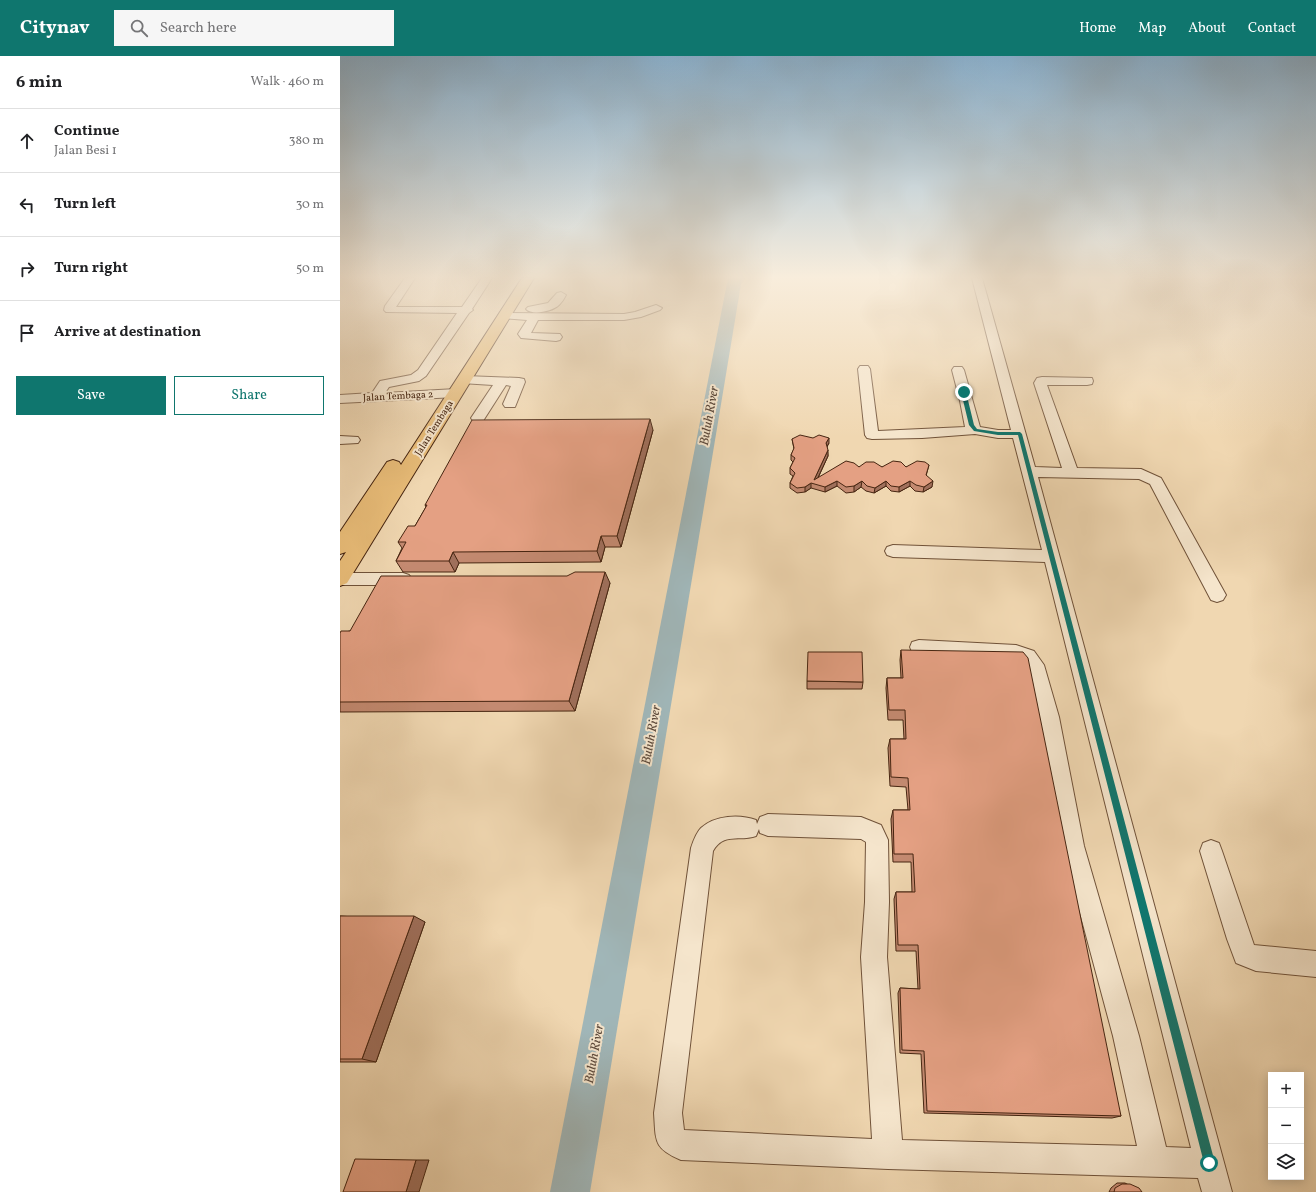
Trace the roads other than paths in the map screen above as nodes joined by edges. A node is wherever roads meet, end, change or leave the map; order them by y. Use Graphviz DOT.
graph roads {
  1 [pos="452,331"];
  2 [pos="485,331"];
  3 [pos="494,331"];
  4 [pos="527,331"];
  5 [pos="992,331"];
  6 [pos="556,337"];
  7 [pos="864,370"];
  8 [pos="958,370"];
  9 [pos="502,381"];
  10 [pos="1087,381"];
  11 [pos="454,389"];
  12 [pos="376,397"];
  13 [pos="340,399"];
  14 [pos="510,404"];
  15 [pos="478,418"];
  16 [pos="975,430"];
  17 [pos="1020,434"];
  18 [pos="1030,472"];
  19 [pos="1071,473"];
  20 [pos="340,547"];
  21 [pos="892,552"];
  22 [pos="1052,556"];
  23 [pos="340,579"];
  24 [pos="416,579"];
  25 [pos="1217,595"];
  26 [pos="919,647"];
  27 [pos="1211,851"];
  28 [pos="1316,964"];
  29 [pos="888,1154"];
  30 [pos="1155,1162"];
  31 [pos="1209,1163"];
  32 [pos="1217,1192"];
  1 -- 12 [label="street"];
  2 -- 11 [label="main road, Jalan Tembaga"];
  3 -- 11 [label="main road, Jalan Tembaga"];
  4 -- 6 [label="street"];
  5 -- 17 [label="street"];
  7 -- 16 [label="street"];
  8 -- 16 [label="street"];
  9 -- 11 [label="street, Jalan Tembaga 2"];
  9 -- 14 [label="street, Jalan Tembaga 2"];
  9 -- 15 [label="street"];
  10 -- 19 [label="street"];
  11 -- 12 [label="street, Jalan Tembaga 2"];
  11 -- 20 [label="main road, Jalan Tembaga"];
  11 -- 23 [label="main road, Jalan Tembaga"];
  12 -- 13 [label="street, Jalan Tembaga 2"];
  16 -- 17 [label="street"];
  17 -- 18 [label="street"];
  18 -- 19 [label="street"];
  18 -- 22 [label="street"];
  19 -- 25 [label="street"];
  21 -- 22 [label="street"];
  22 -- 31 [label="street"];
  23 -- 24 [label="street"];
  26 -- 30 [label="street"];
  27 -- 28 [label="street"];
  29 -- 29 [label="street"];
  29 -- 30 [label="street"];
  30 -- 31 [label="street"];
  31 -- 32 [label="street"];
}
